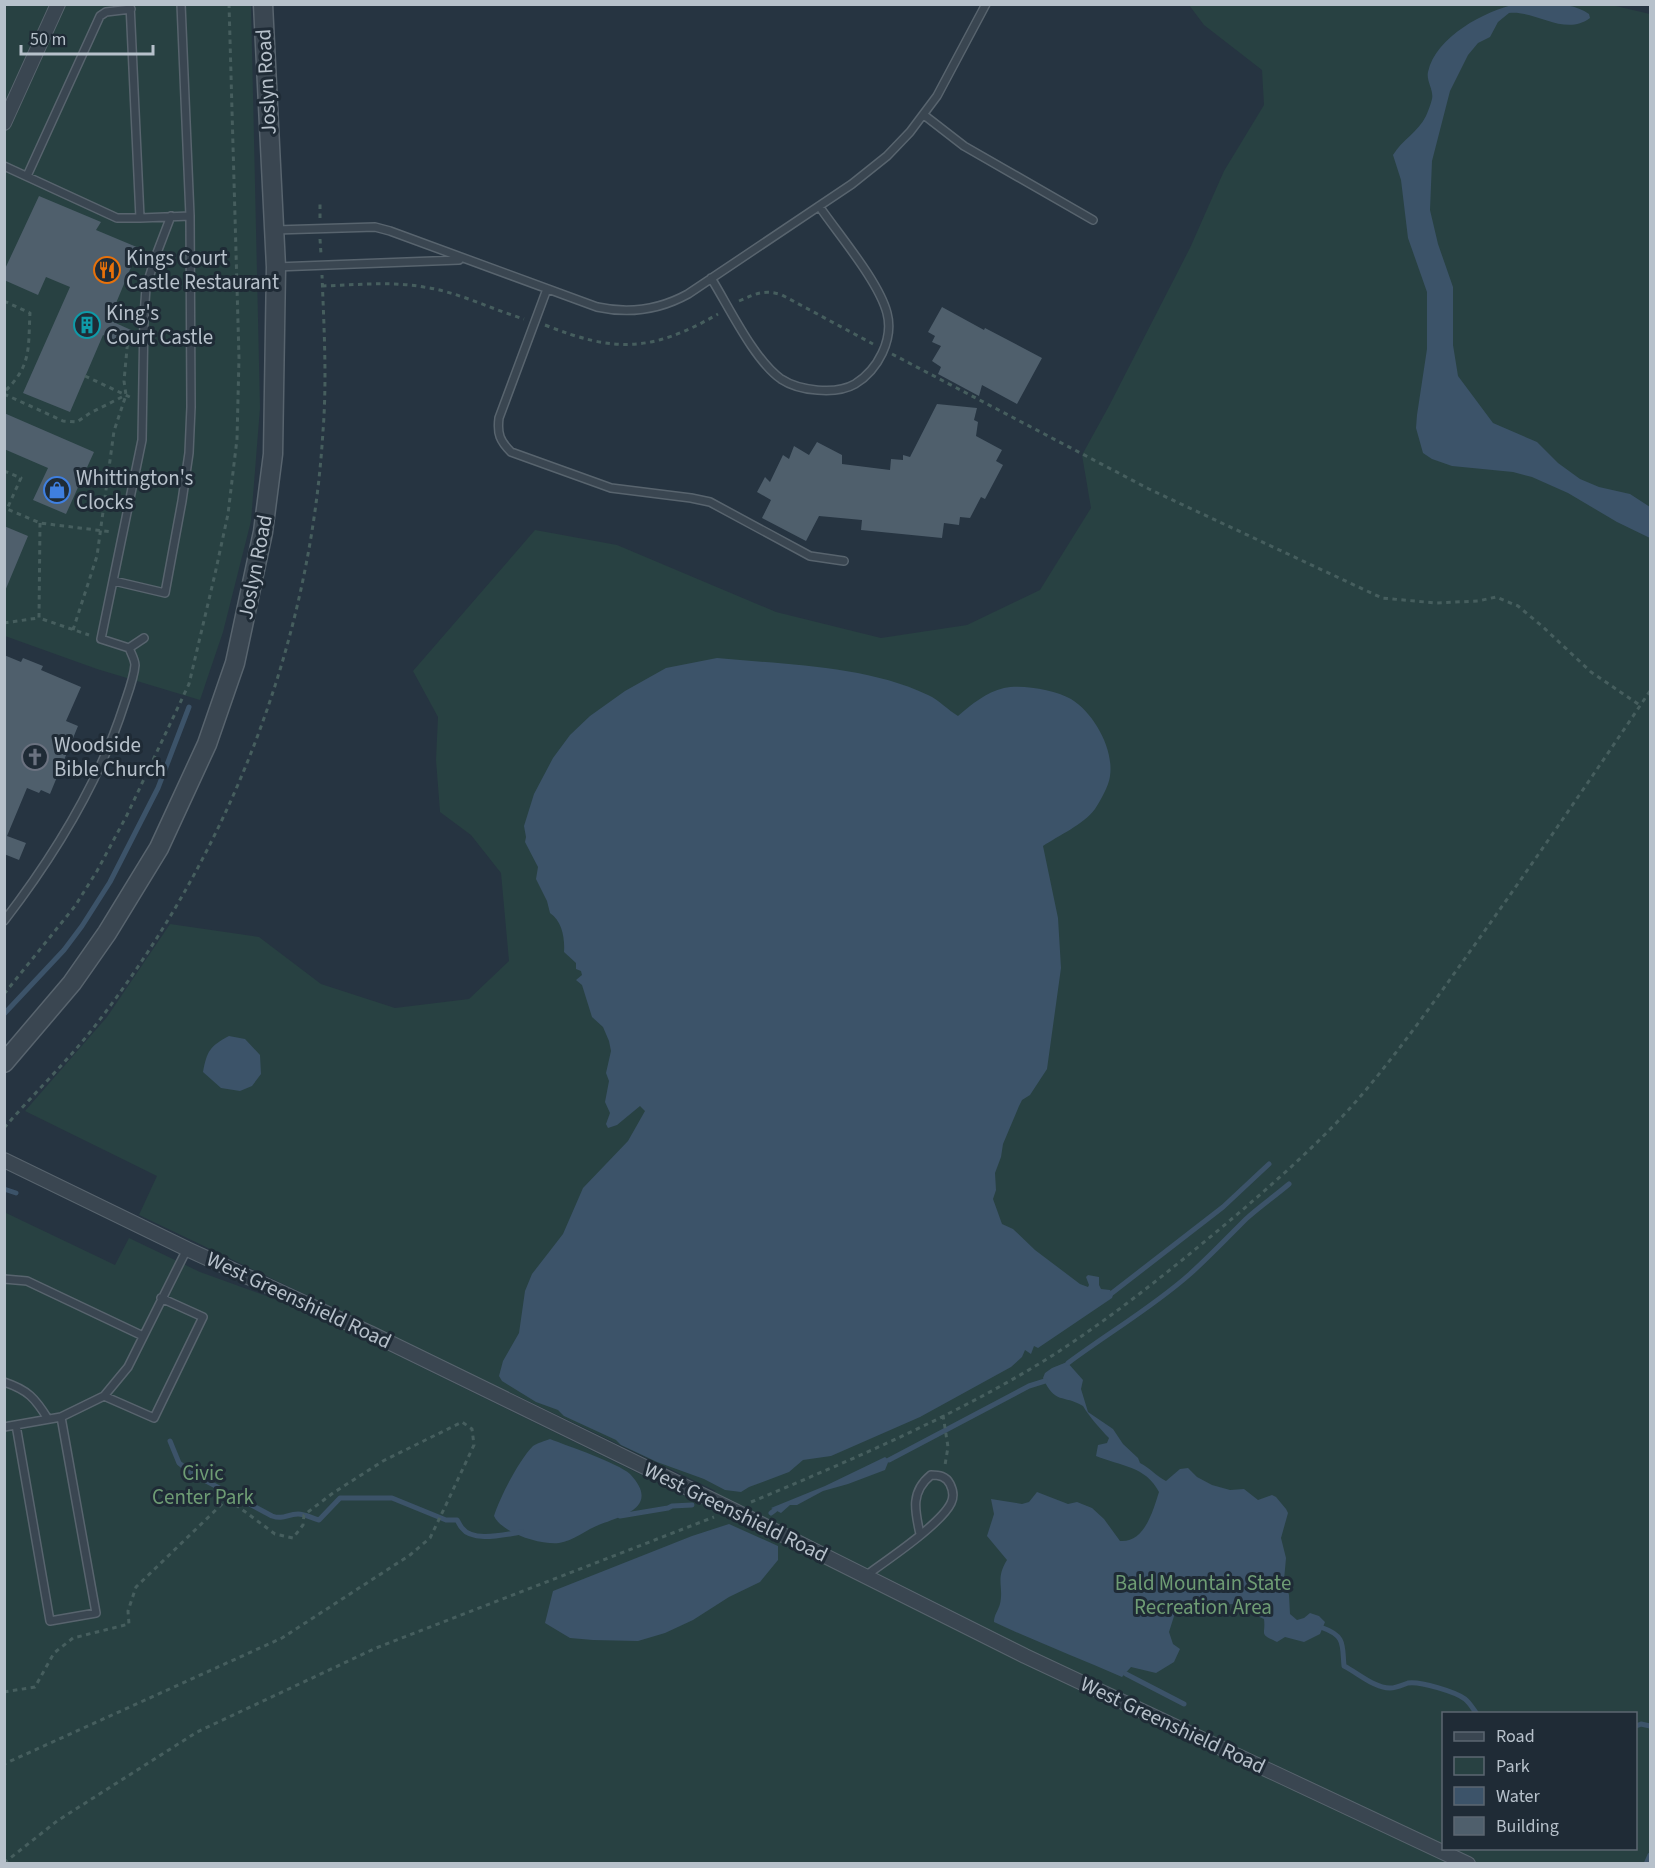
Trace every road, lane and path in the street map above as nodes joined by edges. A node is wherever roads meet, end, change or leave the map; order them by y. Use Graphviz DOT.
graph roads {
  1 [pos="58,4"];
  2 [pos="181,4"];
  3 [pos="263,4"];
  4 [pos="986,4"];
  5 [pos="131,7"];
  6 [pos="924,115"];
  7 [pos="4,123"];
  8 [pos="4,165"];
  9 [pos="27,176"];
  10 [pos="819,206"];
  11 [pos="171,216"];
  12 [pos="190,216"];
  13 [pos="140,218"];
  14 [pos="1093,220"];
  15 [pos="275,230"];
  16 [pos="465,260"];
  17 [pos="276,267"];
  18 [pos="711,278"];
  19 [pos="322,286"];
  20 [pos="547,289"];
  21 [pos="4,301"];
  22 [pos="739,301"];
  23 [pos="716,315"];
  24 [pos="522,319"];
  25 [pos="547,326"];
  26 [pos="128,338"];
  27 [pos="872,344"];
  28 [pos="894,355"];
  29 [pos="85,376"];
  30 [pos="4,393"];
  31 [pos="126,395"];
  32 [pos="143,403"];
  33 [pos="4,471"];
  34 [pos="40,523"];
  35 [pos="101,530"];
  36 [pos="124,533"];
  37 [pos="844,561"];
  38 [pos="114,581"];
  39 [pos="39,618"];
  40 [pos="4,623"];
  41 [pos="73,630"];
  42 [pos="144,638"];
  43 [pos="101,639"];
  44 [pos="129,648"];
  45 [pos="1650,691"];
  46 [pos="1641,706"];
  47 [pos="4,921"];
  48 [pos="4,1063"];
  49 [pos="4,1160"];
  50 [pos="187,1249"];
  51 [pos="4,1279"];
  52 [pos="161,1299"];
  53 [pos="143,1336"];
  54 [pos="4,1382"];
  55 [pos="104,1396"];
  56 [pos="943,1415"];
  57 [pos="61,1417"];
  58 [pos="48,1419"];
  59 [pos="16,1425"];
  60 [pos="4,1427"];
  61 [pos="942,1476"];
  62 [pos="733,1510"];
  63 [pos="920,1534"];
  64 [pos="865,1576"];
  65 [pos="4,1692"];
  66 [pos="4,1764"];
  67 [pos="4,1863"];
  68 [pos="1468,1863"];
  1 -- 7 [label="street"];
  2 -- 12 [label="lane"];
  3 -- 15 [label="street, Joslyn Road"];
  4 -- 6 [label="lane"];
  5 -- 9 [label="lane"];
  5 -- 13 [label="lane"];
  6 -- 10 [label="lane"];
  6 -- 14 [label="lane"];
  8 -- 9 [label="lane"];
  9 -- 13 [label="lane"];
  10 -- 18 [label="lane"];
  10 -- 18 [label="lane"];
  11 -- 12 [label="lane"];
  11 -- 13 [label="lane"];
  11 -- 32 [label="lane"];
  12 -- 38 [label="lane"];
  15 -- 16 [label="lane"];
  15 -- 17 [label="street, Joslyn Road"];
  16 -- 17 [label="lane"];
  16 -- 20 [label="lane"];
  17 -- 48 [label="street, Joslyn Road"];
  18 -- 20 [label="lane"];
  19 -- 24 [label="path"];
  20 -- 37 [label="lane"];
  21 -- 30 [label="path"];
  22 -- 27 [label="path"];
  23 -- 25 [label="path"];
  26 -- 31 [label="path"];
  28 -- 46 [label="path"];
  29 -- 31 [label="path"];
  30 -- 31 [label="path"];
  31 -- 32 [label="path"];
  31 -- 35 [label="path"];
  32 -- 36 [label="lane"];
  33 -- 34 [label="path"];
  34 -- 35 [label="path"];
  34 -- 39 [label="path"];
  35 -- 36 [label="path"];
  35 -- 41 [label="path"];
  36 -- 38 [label="lane"];
  38 -- 43 [label="lane"];
  39 -- 40 [label="path"];
  39 -- 41 [label="path"];
  41 -- 43 [label="path"];
  42 -- 44 [label="lane"];
  43 -- 44 [label="lane"];
  44 -- 47 [label="lane"];
  45 -- 46 [label="path"];
  46 -- 56 [label="path"];
  49 -- 50 [label="street, West Greenshield Road"];
  50 -- 52 [label="lane"];
  50 -- 62 [label="street, West Greenshield Road"];
  51 -- 53 [label="lane"];
  52 -- 53 [label="lane"];
  52 -- 55 [label="lane"];
  53 -- 55 [label="lane"];
  54 -- 58 [label="lane"];
  55 -- 57 [label="lane"];
  56 -- 61 [label="path"];
  56 -- 62 [label="path"];
  57 -- 58 [label="lane"];
  57 -- 59 [label="lane"];
  58 -- 59 [label="lane"];
  59 -- 60 [label="lane"];
  61 -- 63 [label="lane"];
  61 -- 63 [label="lane"];
  62 -- 64 [label="street, West Greenshield Road"];
  62 -- 67 [label="path"];
  63 -- 64 [label="lane"];
  64 -- 68 [label="street, West Greenshield Road"];
  65 -- 66 [label="path"];
}
